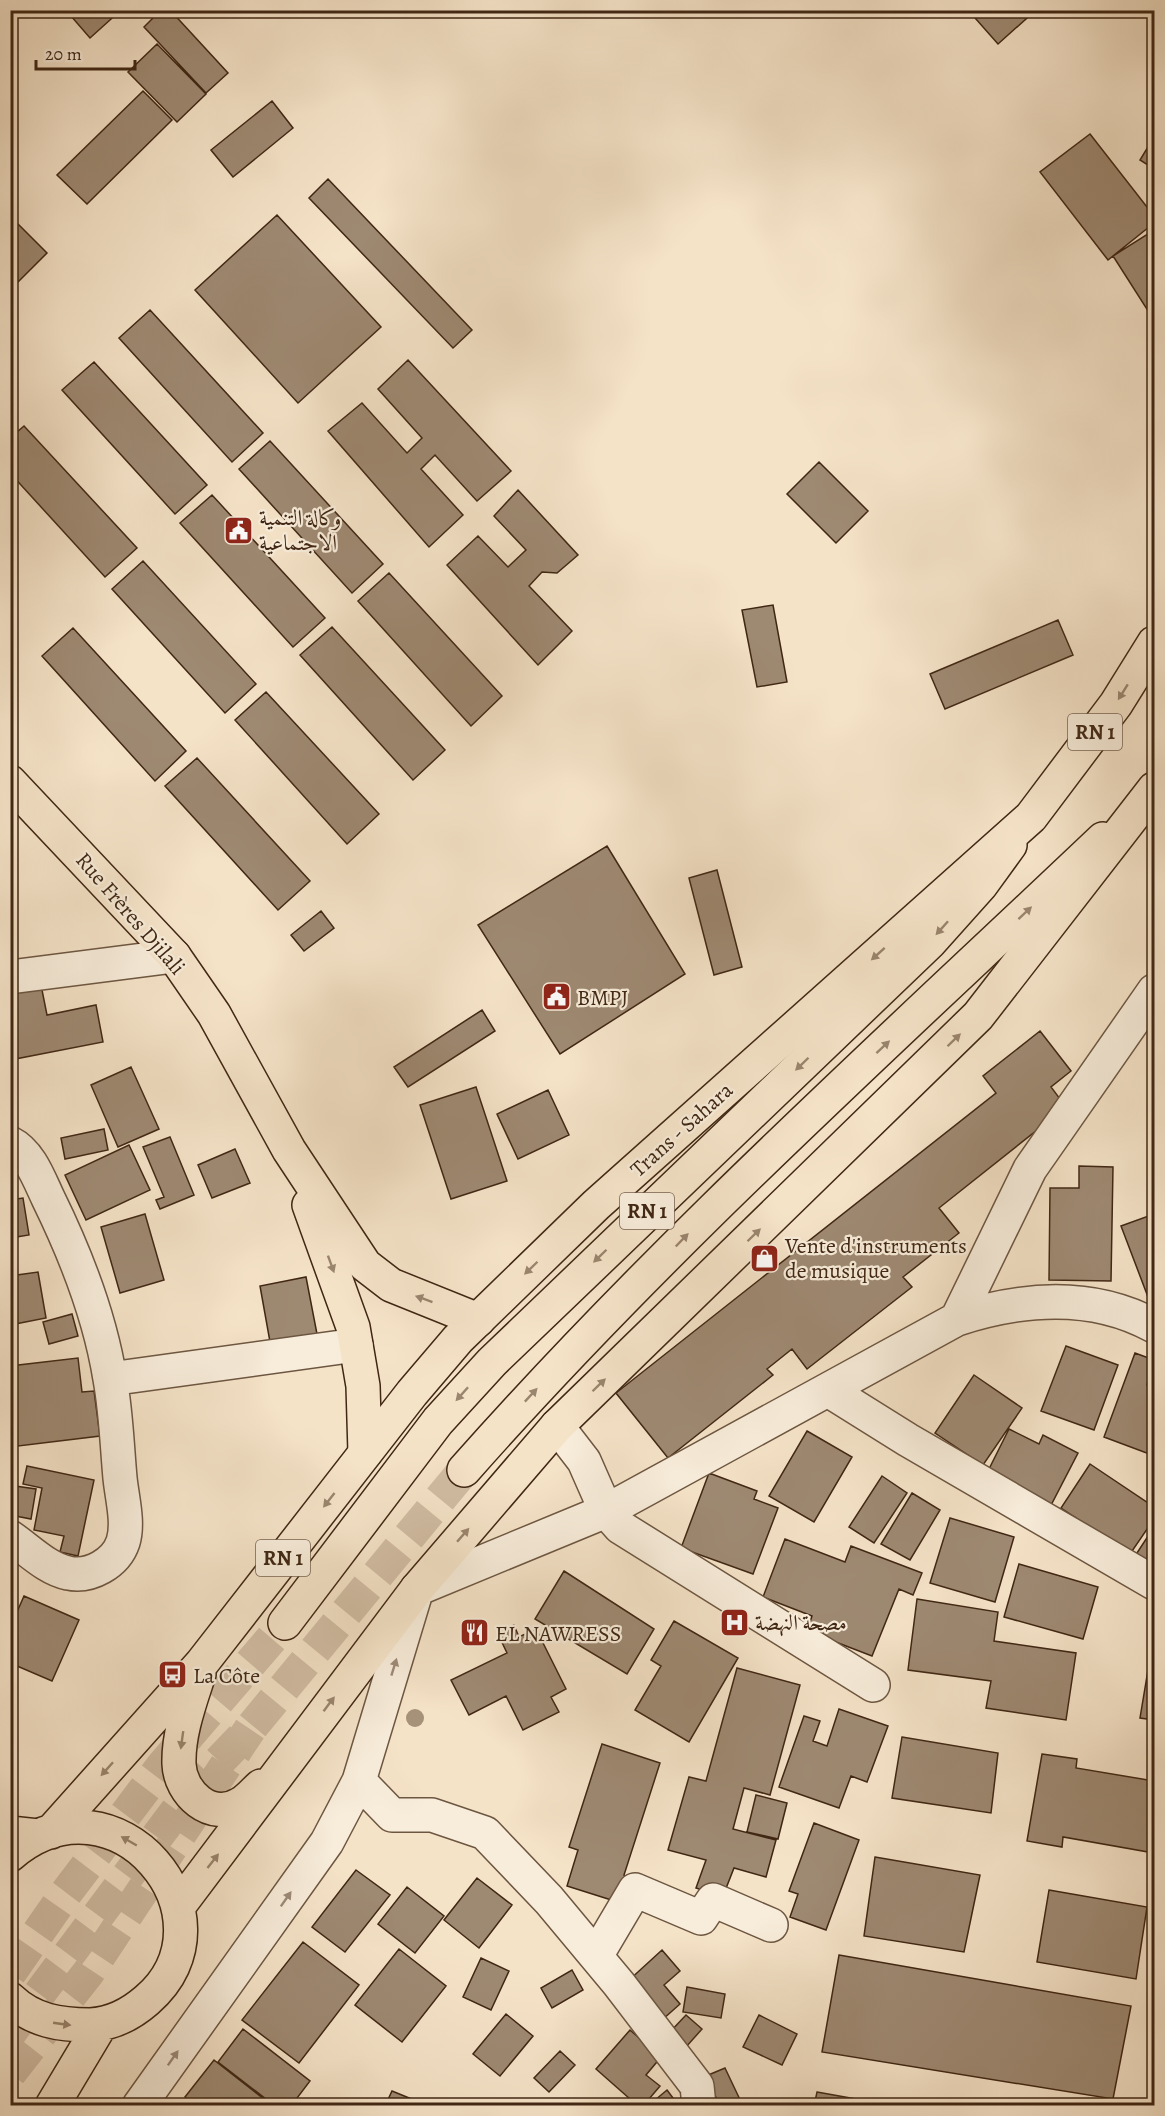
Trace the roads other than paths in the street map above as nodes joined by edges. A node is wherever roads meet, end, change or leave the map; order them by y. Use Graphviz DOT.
graph roads {
  1 [pos="1155,643"];
  2 [pos="10,782"];
  3 [pos="1153,791"];
  4 [pos="1031,817"];
  5 [pos="174,956"];
  6 [pos="10,977"];
  7 [pos="1155,992"];
  8 [pos="10,1143"];
  9 [pos="289,1150"];
  10 [pos="957,1319"];
  11 [pos="478,1320"];
  12 [pos="1152,1322"];
  13 [pos="356,1345"];
  14 [pos="110,1379"];
  15 [pos="828,1390"];
  16 [pos="557,1426"];
  17 [pos="365,1454"];
  18 [pos="464,1470"];
  19 [pos="606,1511"];
  20 [pos="10,1537"];
  21 [pos="1155,1583"];
  22 [pos="417,1589"];
  23 [pos="285,1623"];
  24 [pos="202,1663"];
  25 [pos="873,1685"];
  26 [pos="277,1774"];
  27 [pos="359,1781"];
  28 [pos="33,1834"];
  29 [pos="10,1855"];
  30 [pos="178,1907"];
  31 [pos="771,1925"];
  32 [pos="596,1956"];
  33 [pos="10,1999"];
  34 [pos="101,2024"];
  35 [pos="52,2106"];
  36 [pos="139,2106"];
  37 [pos="699,2106"];
  1 -- 4 [label="main road, Trans - Sahara / RN 1, one-way"];
  2 -- 5 [label="main road, Rue Frères Djilali"];
  16 -- 3 [label="main road, RN 1, one-way"];
  18 -- 3 [label="main road, RN 1, one-way"];
  4 -- 11 [label="main road, Trans - Sahara / RN 1, one-way"];
  4 -- 23 [label="main road, RN 1, one-way"];
  5 -- 6 [label="street"];
  5 -- 9 [label="main road, Rue Frères Djilali"];
  7 -- 10 [label="street"];
  8 -- 14 [label="street"];
  11 -- 9 [label="main road, one-way"];
  9 -- 13 [label="main road, one-way"];
  10 -- 12 [label="street"];
  10 -- 15 [label="street"];
  11 -- 17 [label="main road, Trans - Sahara / RN 1"];
  13 -- 14 [label="street"];
  13 -- 17 [label="main road"];
  14 -- 20 [label="street"];
  15 -- 19 [label="street"];
  15 -- 21 [label="street"];
  16 -- 19 [label="street"];
  22 -- 16 [label="main road, one-way"];
  17 -- 24 [label="main road, Trans - Sahara / RN 1, one-way"];
  19 -- 22 [label="street"];
  19 -- 25 [label="street"];
  26 -- 22 [label="main road, one-way"];
  27 -- 22 [label="street, one-way"];
  24 -- 26 [label="main road, one-way"];
  24 -- 28 [label="main road, Trans - Sahara, one-way"];
  30 -- 26 [label="main road, one-way"];
  27 -- 32 [label="street"];
  36 -- 27 [label="street, one-way"];
  28 -- 29 [label="main road"];
  30 -- 28 [label="main road, one-way"];
  30 -- 34 [label="main road"];
  31 -- 32 [label="street"];
  32 -- 37 [label="street"];
  33 -- 34 [label="main road, one-way"];
  34 -- 35 [label="main road"];
}
